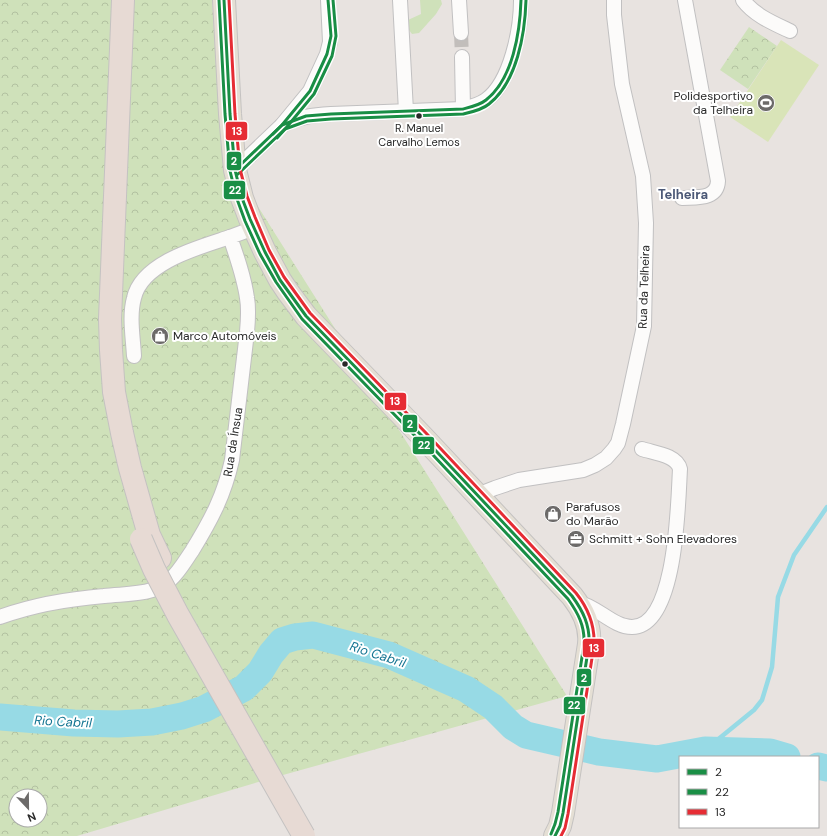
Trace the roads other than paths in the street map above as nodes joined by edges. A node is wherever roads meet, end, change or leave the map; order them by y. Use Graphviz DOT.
graph roads {
  1 [pos="112,0"];
  2 [pos="124,0"];
  3 [pos="224,0"];
  4 [pos="328,0"];
  5 [pos="400,0"];
  6 [pos="459,0"];
  7 [pos="520,0"];
  8 [pos="614,0"];
  9 [pos="685,0"];
  10 [pos="745,1"];
  11 [pos="790,31"];
  12 [pos="461,33"];
  13 [pos="462,57"];
  14 [pos="463,109"];
  15 [pos="406,111"];
  16 [pos="282,125"];
  17 [pos="235,170"];
  18 [pos="682,198"];
  19 [pos="254,228"];
  20 [pos="230,237"];
  21 [pos="134,356"];
  22 [pos="642,449"];
  23 [pos="478,495"];
  24 [pos="145,537"];
  25 [pos="577,602"];
  26 [pos="0,618"];
  27 [pos="304,836"];
  28 [pos="315,836"];
  29 [pos="555,836"];
  1 -- 24 [label="highway"];
  2 -- 24 [label="highway"];
  3 -- 17 [label="main road"];
  4 -- 16 [label="street"];
  5 -- 15 [label="street"];
  6 -- 12 [label="street"];
  7 -- 14 [label="street"];
  8 -- 23 [label="street, Rua da Telheira"];
  9 -- 18 [label="street"];
  10 -- 11 [label="street"];
  13 -- 14 [label="street"];
  14 -- 15 [label="street"];
  15 -- 16 [label="street"];
  16 -- 17 [label="street"];
  17 -- 19 [label="main road"];
  19 -- 20 [label="street"];
  19 -- 23 [label="main road"];
  20 -- 21 [label="street"];
  20 -- 26 [label="street, Rua da Ínsua"];
  22 -- 25 [label="street"];
  23 -- 25 [label="main road"];
  24 -- 27 [label="highway, bridge"];
  24 -- 28 [label="highway"];
  25 -- 29 [label="main road"];
}
